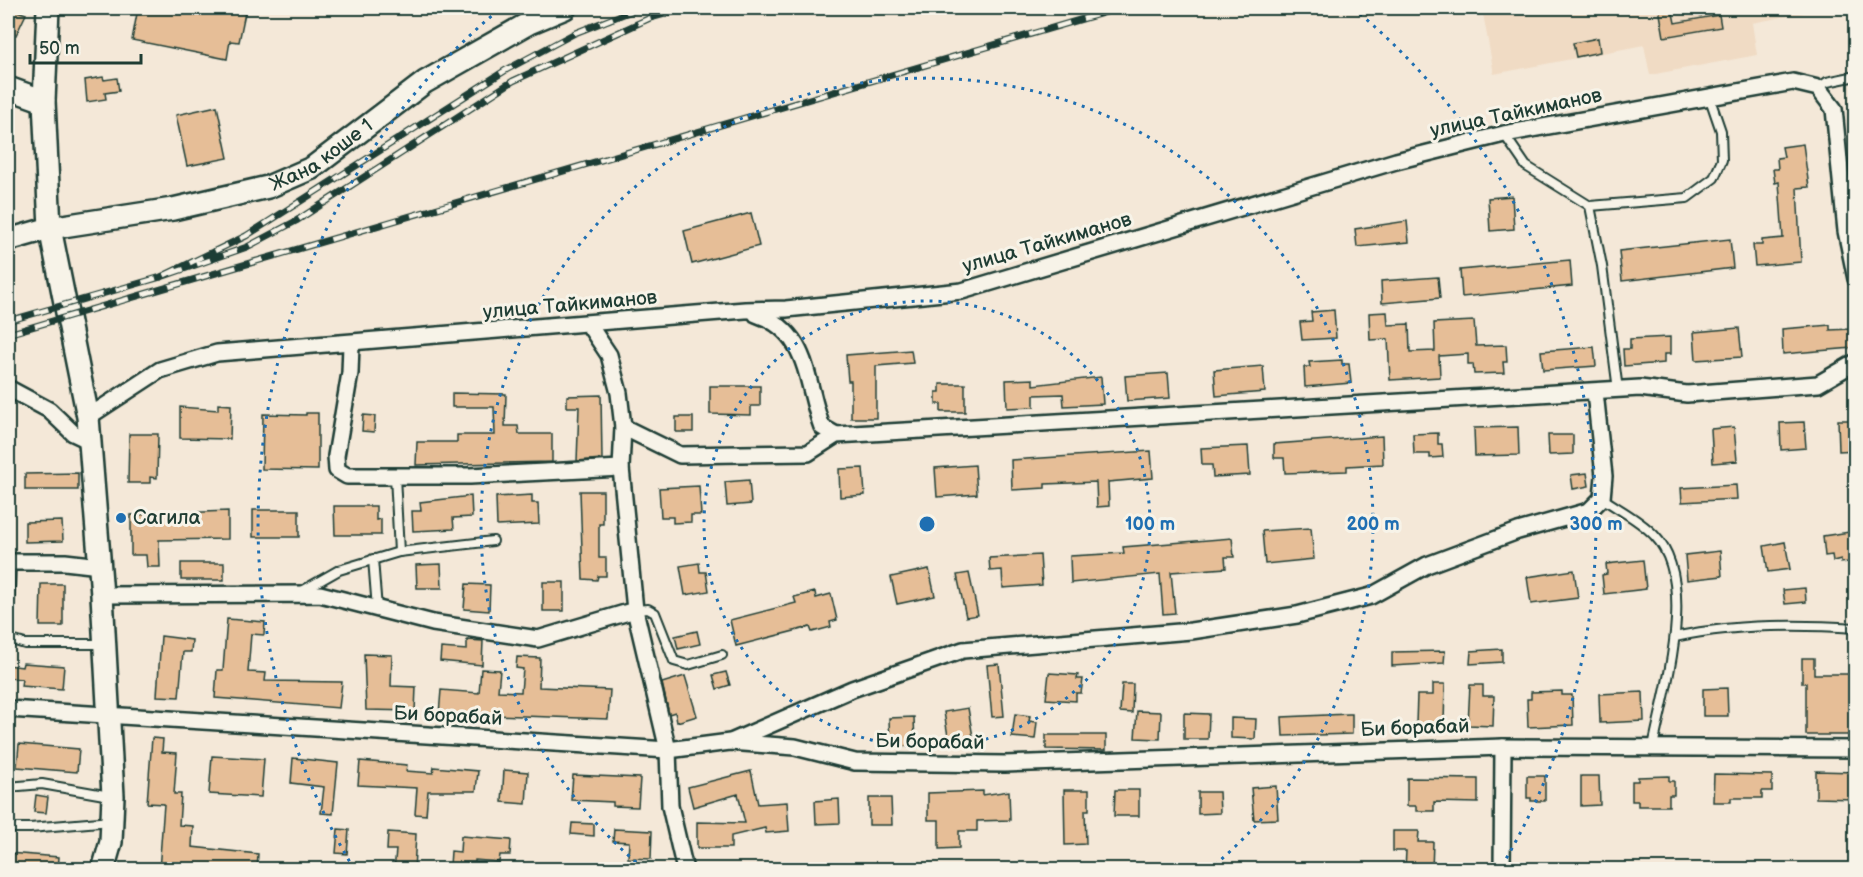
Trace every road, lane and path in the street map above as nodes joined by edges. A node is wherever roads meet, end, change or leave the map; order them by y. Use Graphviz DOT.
graph roads {
  1 [pos="48,8"];
  2 [pos="565,8"];
  3 [pos="1856,76"];
  4 [pos="8,88"];
  5 [pos="1818,88"];
  6 [pos="1709,96"];
  7 [pos="44,101"];
  8 [pos="1504,134"];
  9 [pos="1590,206"];
  10 [pos="50,228"];
  11 [pos="1850,235"];
  12 [pos="8,240"];
  13 [pos="1856,279"];
  14 [pos="745,310"];
  15 [pos="589,325"];
  16 [pos="351,344"];
  17 [pos="1856,362"];
  18 [pos="8,388"];
  19 [pos="1618,390"];
  20 [pos="1595,392"];
  21 [pos="88,417"];
  22 [pos="623,427"];
  23 [pos="836,435"];
  24 [pos="90,441"];
  25 [pos="621,468"];
  26 [pos="395,476"];
  27 [pos="1602,498"];
  28 [pos="493,542"];
  29 [pos="399,552"];
  30 [pos="373,559"];
  31 [pos="10,562"];
  32 [pos="100,566"];
  33 [pos="295,594"];
  34 [pos="102,596"];
  35 [pos="377,609"];
  36 [pos="635,610"];
  37 [pos="1856,628"];
  38 [pos="1675,637"];
  39 [pos="8,639"];
  40 [pos="105,644"];
  41 [pos="722,655"];
  42 [pos="8,709"];
  43 [pos="109,717"];
  44 [pos="730,742"];
  45 [pos="1503,747"];
  46 [pos="1653,747"];
  47 [pos="1856,748"];
  48 [pos="668,750"];
  49 [pos="8,787"];
  50 [pos="113,796"];
  51 [pos="112,821"];
  52 [pos="8,828"];
  53 [pos="103,870"];
  54 [pos="685,870"];
  55 [pos="1502,870"];
  1 -- 7 [label="main road"];
  2 -- 10 [label="main road, Жана коше 1"];
  3 -- 5 [label="lane"];
  4 -- 7 [label="main road"];
  5 -- 6 [label="street, улица Тайкиманов"];
  5 -- 11 [label="street"];
  6 -- 8 [label="street, улица Тайкиманов"];
  6 -- 9 [label="lane"];
  7 -- 10 [label="main road"];
  8 -- 9 [label="lane"];
  8 -- 14 [label="street, улица Тайкиманов"];
  9 -- 19 [label="lane"];
  10 -- 12 [label="main road, Жана коше 1"];
  10 -- 21 [label="main road"];
  11 -- 13 [label="street"];
  14 -- 15 [label="street, улица Тайкиманов"];
  14 -- 23 [label="street"];
  15 -- 16 [label="street, улица Тайкиманов"];
  15 -- 22 [label="street"];
  16 -- 21 [label="street, улица Тайкиманов"];
  16 -- 26 [label="street"];
  17 -- 19 [label="street"];
  18 -- 24 [label="street"];
  19 -- 20 [label="street"];
  20 -- 23 [label="street"];
  20 -- 27 [label="street"];
  21 -- 24 [label="main road"];
  22 -- 23 [label="street"];
  22 -- 25 [label="street"];
  24 -- 32 [label="main road"];
  25 -- 26 [label="street"];
  25 -- 36 [label="street"];
  26 -- 29 [label="lane"];
  27 -- 38 [label="lane"];
  27 -- 44 [label="street"];
  28 -- 29 [label="lane"];
  29 -- 30 [label="lane"];
  30 -- 33 [label="lane"];
  30 -- 35 [label="lane"];
  31 -- 32 [label="street"];
  31 -- 39 [label="lane"];
  32 -- 34 [label="main road"];
  33 -- 34 [label="street"];
  33 -- 35 [label="street"];
  34 -- 40 [label="main road"];
  35 -- 36 [label="street"];
  36 -- 41 [label="lane"];
  36 -- 48 [label="street"];
  37 -- 38 [label="lane"];
  38 -- 46 [label="lane"];
  39 -- 40 [label="lane"];
  40 -- 43 [label="main road"];
  42 -- 43 [label="street, Би борабай"];
  43 -- 48 [label="street, Би борабай"];
  43 -- 50 [label="main road"];
  44 -- 45 [label="street, Би борабай"];
  44 -- 48 [label="street, Би борабай"];
  45 -- 46 [label="street, Би борабай"];
  45 -- 55 [label="street"];
  46 -- 47 [label="street, Би борабай"];
  48 -- 54 [label="street"];
  49 -- 50 [label="lane"];
  50 -- 51 [label="main road"];
  51 -- 52 [label="lane"];
  51 -- 53 [label="main road"];
}
